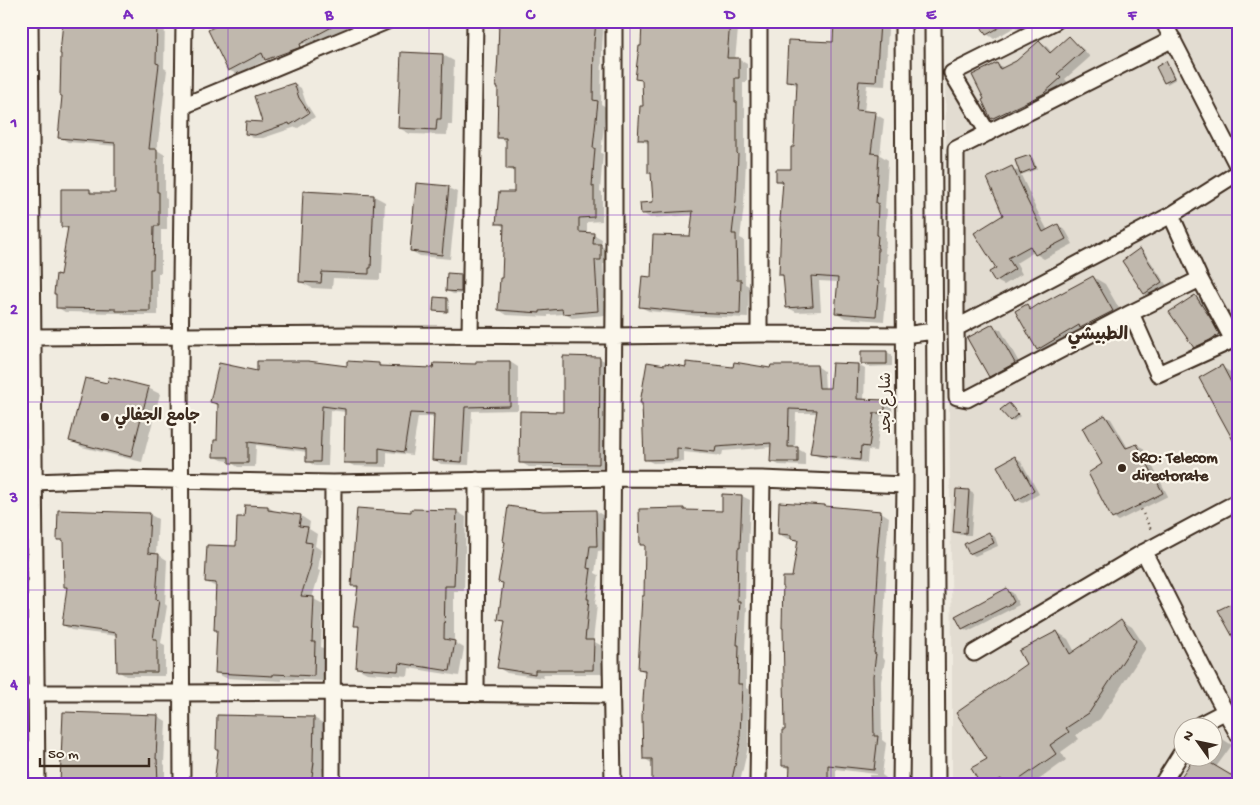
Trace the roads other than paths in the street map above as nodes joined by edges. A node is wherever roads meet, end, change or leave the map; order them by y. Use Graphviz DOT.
graph roads {
  1 [pos="30,21"];
  2 [pos="184,21"];
  3 [pos="387,21"];
  4 [pos="475,21"];
  5 [pos="614,21"];
  6 [pos="759,21"];
  7 [pos="903,21"];
  8 [pos="933,21"];
  9 [pos="1056,21"];
  10 [pos="1163,21"];
  11 [pos="1173,39"];
  12 [pos="183,106"];
  13 [pos="988,133"];
  14 [pos="1239,170"];
  15 [pos="1171,215"];
  16 [pos="1200,279"];
  17 [pos="1131,314"];
  18 [pos="956,328"];
  19 [pos="934,331"];
  20 [pos="759,334"];
  21 [pos="470,335"];
  22 [pos="904,335"];
  23 [pos="614,336"];
  24 [pos="33,337"];
  25 [pos="180,337"];
  26 [pos="27,393"];
  27 [pos="612,478"];
  28 [pos="762,479"];
  29 [pos="180,480"];
  30 [pos="477,480"];
  31 [pos="34,482"];
  32 [pos="333,483"];
  33 [pos="905,486"];
  34 [pos="1239,501"];
  35 [pos="1144,552"];
  36 [pos="974,652"];
  37 [pos="29,692"];
  38 [pos="332,692"];
  39 [pos="181,693"];
  40 [pos="476,694"];
  41 [pos="611,695"];
  42 [pos="1226,711"];
  43 [pos="1213,718"];
  44 [pos="1239,736"];
  45 [pos="1172,768"];
  46 [pos="37,784"];
  47 [pos="182,784"];
  48 [pos="332,784"];
  49 [pos="613,784"];
  50 [pos="758,784"];
  51 [pos="901,784"];
  52 [pos="937,784"];
  53 [pos="1162,784"];
  1 -- 24 [label="street"];
  2 -- 12 [label="street"];
  3 -- 12 [label="street"];
  4 -- 21 [label="street"];
  5 -- 23 [label="street"];
  6 -- 20 [label="street"];
  7 -- 22 [label="street, شارع نجد"];
  8 -- 19 [label="street"];
  9 -- 13 [label="street"];
  10 -- 11 [label="street"];
  11 -- 13 [label="street"];
  11 -- 14 [label="street"];
  12 -- 25 [label="street"];
  13 -- 18 [label="street"];
  14 -- 15 [label="street"];
  15 -- 16 [label="street"];
  15 -- 18 [label="street"];
  16 -- 17 [label="street"];
  16 -- 17 [label="street"];
  17 -- 18 [label="street"];
  19 -- 22 [label="street"];
  19 -- 52 [label="street"];
  20 -- 22 [label="street"];
  20 -- 23 [label="street"];
  21 -- 23 [label="street"];
  21 -- 25 [label="street"];
  22 -- 33 [label="street, شارع نجد"];
  23 -- 27 [label="street"];
  24 -- 25 [label="street"];
  24 -- 26 [label="street"];
  25 -- 29 [label="street"];
  26 -- 31 [label="street"];
  27 -- 28 [label="street"];
  27 -- 30 [label="street"];
  27 -- 41 [label="street"];
  28 -- 33 [label="street"];
  28 -- 50 [label="street"];
  29 -- 31 [label="street"];
  29 -- 32 [label="street"];
  29 -- 39 [label="street"];
  30 -- 32 [label="street"];
  30 -- 40 [label="street"];
  31 -- 37 [label="street"];
  32 -- 38 [label="street"];
  33 -- 51 [label="street, شارع نجد"];
  34 -- 35 [label="street"];
  35 -- 36 [label="street"];
  35 -- 42 [label="street"];
  37 -- 39 [label="street"];
  37 -- 46 [label="street"];
  38 -- 39 [label="street"];
  38 -- 40 [label="street"];
  38 -- 48 [label="street"];
  39 -- 47 [label="street"];
  40 -- 41 [label="street"];
  41 -- 49 [label="street"];
  42 -- 43 [label="street"];
  42 -- 44 [label="street"];
  45 -- 53 [label="street"];
}
